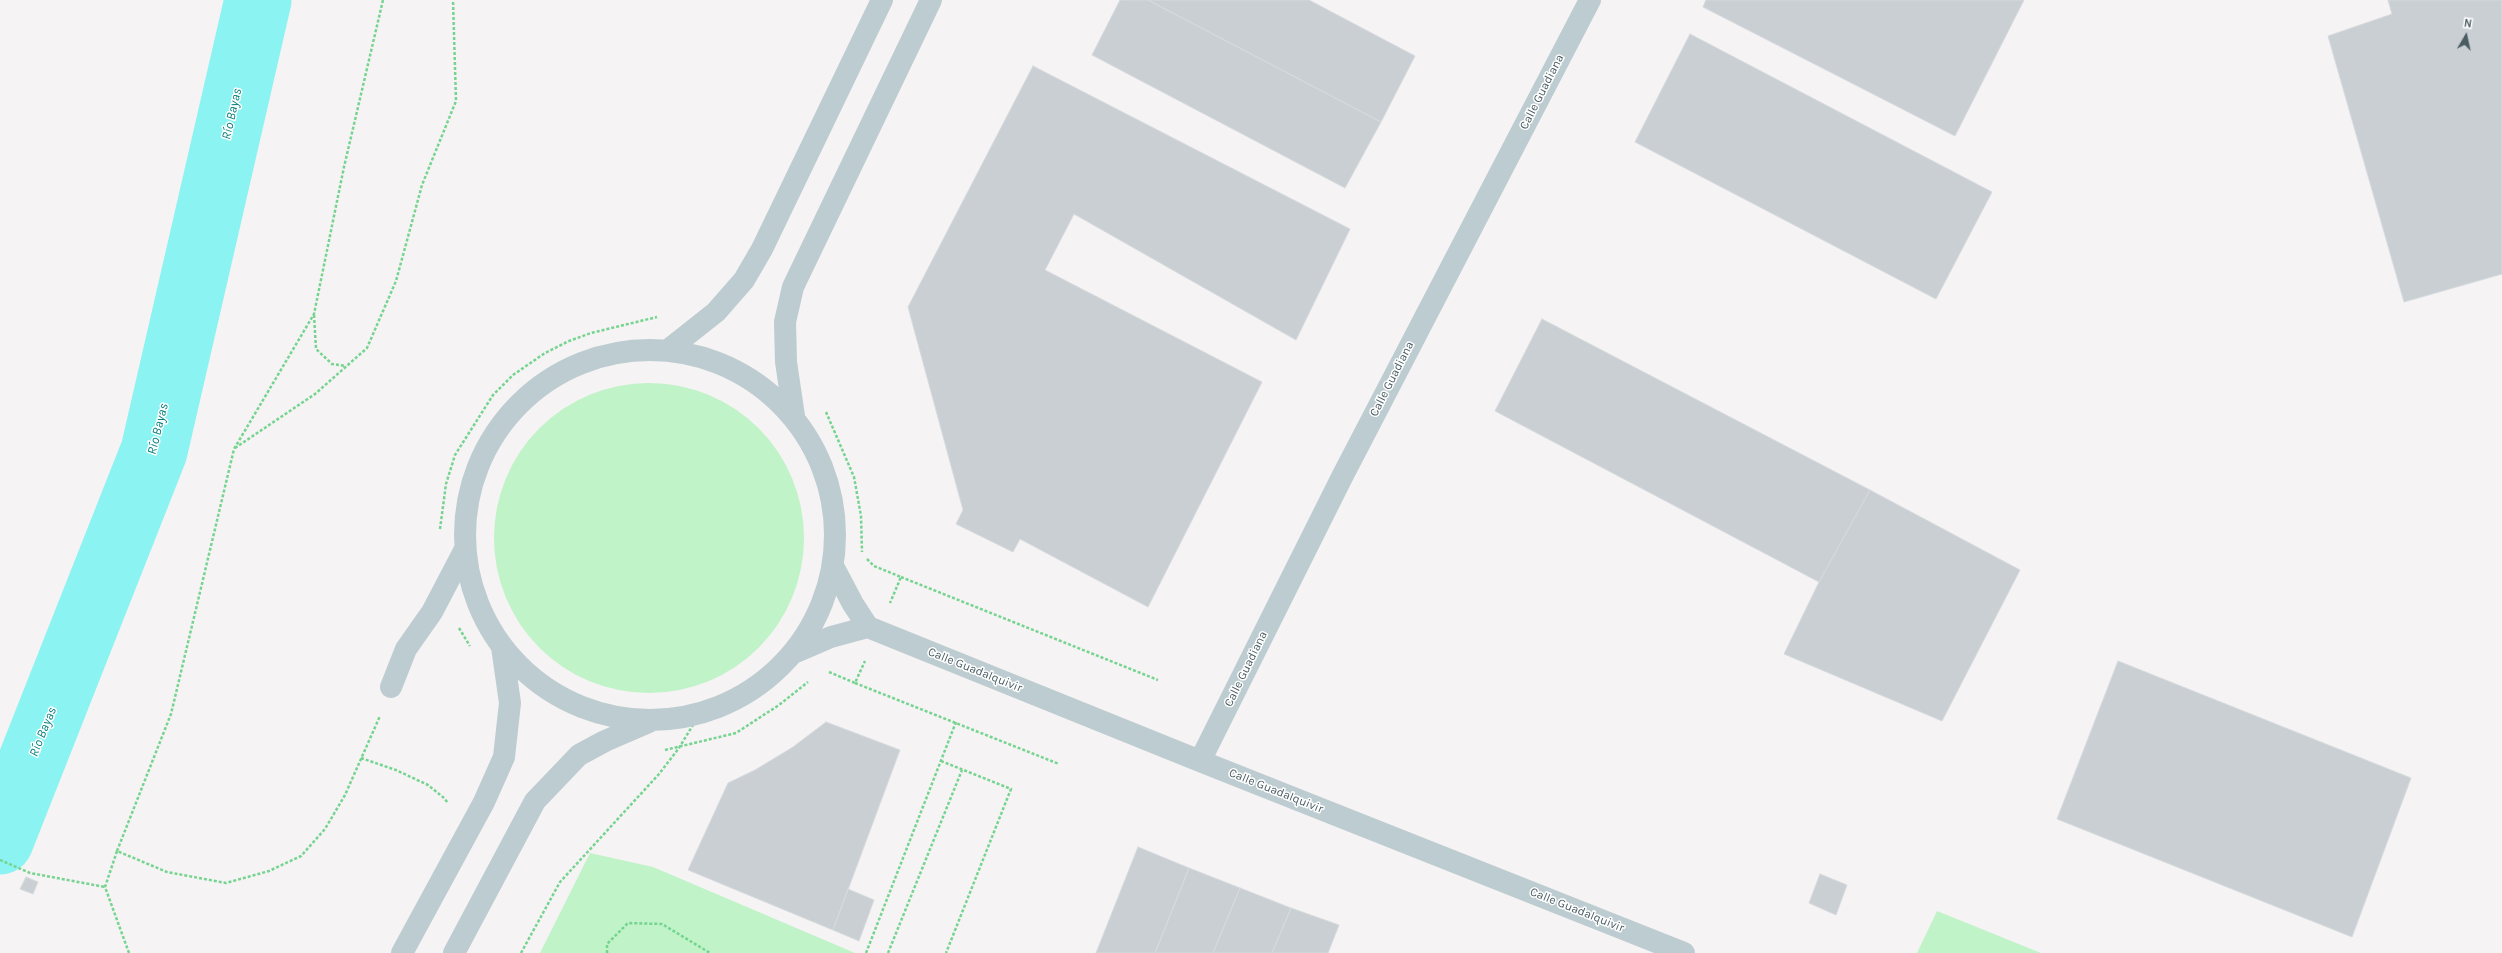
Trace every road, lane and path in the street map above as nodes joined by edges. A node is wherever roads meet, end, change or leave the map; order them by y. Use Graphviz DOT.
graph roads {
  1 [pos="384,0"];
  2 [pos="453,0"];
  3 [pos="882,0"];
  4 [pos="931,0"];
  5 [pos="1590,0"];
  6 [pos="314,314"];
  7 [pos="662,316"];
  8 [pos="668,350"];
  9 [pos="346,366"];
  10 [pos="824,406"];
  11 [pos="794,416"];
  12 [pos="234,449"];
  13 [pos="440,534"];
  14 [pos="464,549"];
  15 [pos="834,568"];
  16 [pos="901,578"];
  17 [pos="432,612"];
  18 [pos="873,629"];
  19 [pos="502,647"];
  20 [pos="796,652"];
  21 [pos="473,654"];
  22 [pos="827,671"];
  23 [pos="1158,680"];
  24 [pos="809,681"];
  25 [pos="855,683"];
  26 [pos="391,688"];
  27 [pos="699,715"];
  28 [pos="652,721"];
  29 [pos="956,722"];
  30 [pos="680,748"];
  31 [pos="660,751"];
  32 [pos="361,758"];
  33 [pos="941,761"];
  34 [pos="1200,761"];
  35 [pos="1059,764"];
  36 [pos="962,770"];
  37 [pos="474,822"];
  38 [pos="117,851"];
  39 [pos="0,860"];
  40 [pos="105,887"];
  41 [pos="129,953"];
  42 [pos="402,953"];
  43 [pos="454,953"];
  44 [pos="521,953"];
  45 [pos="607,953"];
  46 [pos="710,953"];
  47 [pos="866,953"];
  48 [pos="888,953"];
  49 [pos="946,953"];
  50 [pos="1684,953"];
  1 -- 6 [label="path"];
  2 -- 9 [label="path"];
  3 -- 8 [label="street"];
  4 -- 11 [label="street"];
  5 -- 34 [label="street, Calle Guadiana"];
  6 -- 9 [label="path"];
  6 -- 12 [label="path"];
  7 -- 13 [label="path"];
  8 -- 11 [label="street"];
  8 -- 14 [label="street"];
  9 -- 12 [label="path"];
  10 -- 16 [label="path"];
  11 -- 15 [label="street"];
  12 -- 38 [label="path"];
  14 -- 17 [label="street"];
  14 -- 19 [label="street"];
  15 -- 18 [label="street"];
  15 -- 20 [label="street"];
  16 -- 18 [label="path"];
  16 -- 23 [label="path"];
  17 -- 21 [label="path"];
  17 -- 26 [label="street"];
  18 -- 20 [label="street"];
  18 -- 25 [label="path"];
  18 -- 34 [label="street, Calle Guadalquivir"];
  19 -- 28 [label="street"];
  19 -- 37 [label="street"];
  20 -- 27 [label="street"];
  22 -- 25 [label="path"];
  24 -- 30 [label="path"];
  25 -- 29 [label="path"];
  26 -- 32 [label="path"];
  27 -- 28 [label="street"];
  27 -- 30 [label="path"];
  28 -- 43 [label="street"];
  29 -- 33 [label="path"];
  29 -- 35 [label="path"];
  30 -- 31 [label="path"];
  30 -- 44 [label="path"];
  32 -- 37 [label="path"];
  32 -- 38 [label="path"];
  33 -- 36 [label="path"];
  33 -- 47 [label="path"];
  34 -- 50 [label="street, Calle Guadalquivir"];
  36 -- 48 [label="path"];
  36 -- 49 [label="path"];
  37 -- 42 [label="street"];
  38 -- 40 [label="path"];
  39 -- 40 [label="path"];
  40 -- 41 [label="path"];
  45 -- 46 [label="path"];
}
